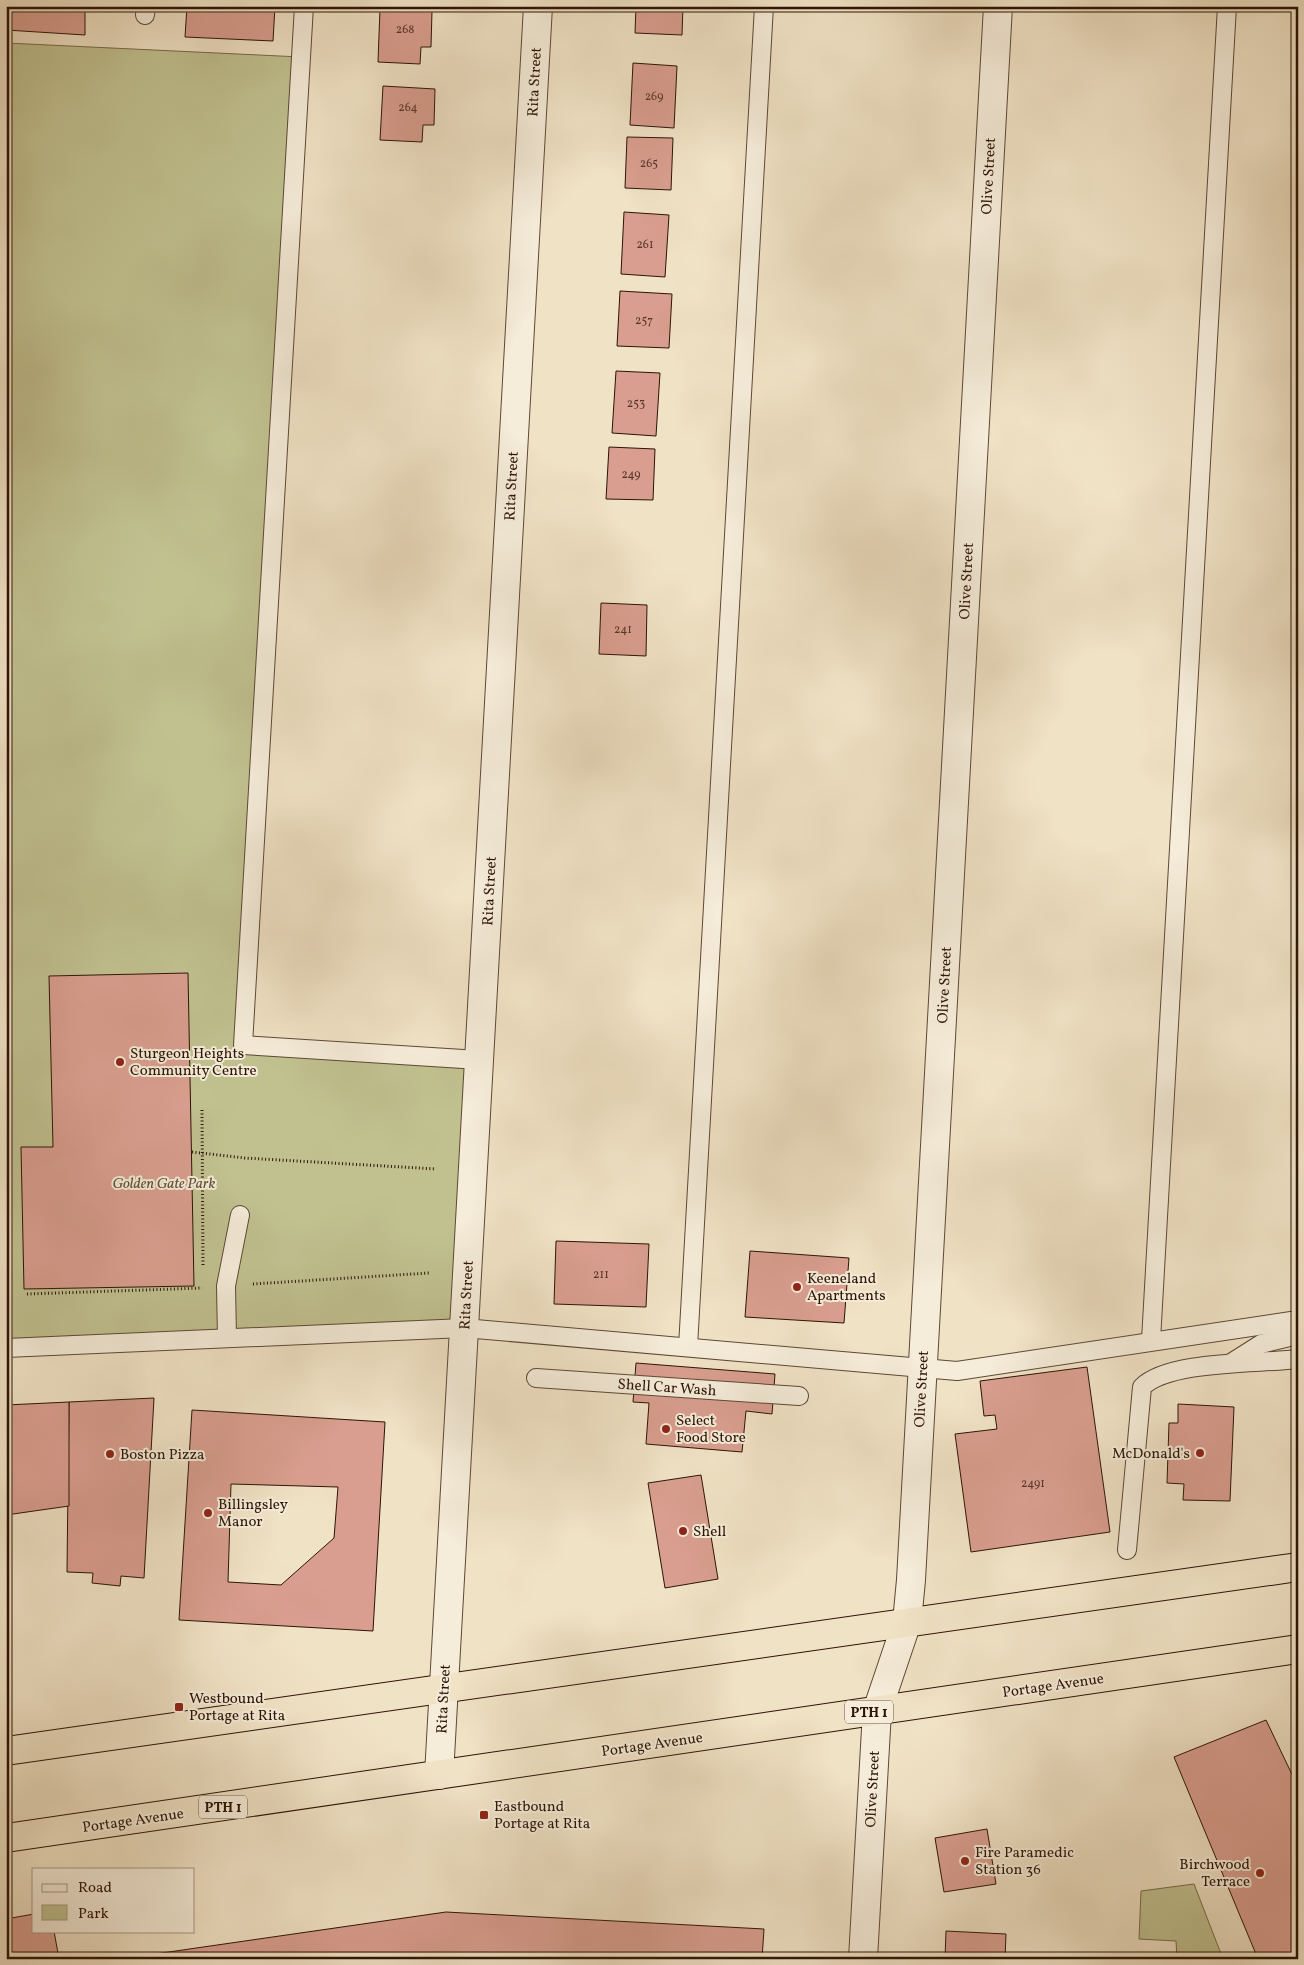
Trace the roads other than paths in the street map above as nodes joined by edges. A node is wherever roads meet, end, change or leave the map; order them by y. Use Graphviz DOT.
graph roads {
  1 [pos="304,6"];
  2 [pos="538,6"];
  3 [pos="764,6"];
  4 [pos="998,6"];
  5 [pos="1227,6"];
  6 [pos="479,1060"];
  7 [pos="240,1215"];
  8 [pos="1298,1320"];
  9 [pos="464,1328"];
  10 [pos="1298,1336"];
  11 [pos="227,1338"];
  12 [pos="1151,1340"];
  13 [pos="688,1347"];
  14 [pos="6,1348"];
  15 [pos="1298,1360"];
  16 [pos="1231,1364"];
  17 [pos="922,1368"];
  18 [pos="536,1378"];
  19 [pos="799,1396"];
  20 [pos="1128,1550"];
  21 [pos="1298,1567"];
  22 [pos="907,1622"];
  23 [pos="1298,1649"];
  24 [pos="442,1689"];
  25 [pos="877,1711"];
  26 [pos="6,1751"];
  27 [pos="439,1775"];
  28 [pos="6,1838"];
  29 [pos="863,1959"];
  1 -- 6 [label="lane"];
  2 -- 6 [label="street, Rita Street"];
  3 -- 13 [label="lane"];
  4 -- 17 [label="street, Olive Street"];
  5 -- 12 [label="lane"];
  6 -- 9 [label="street, Rita Street"];
  7 -- 11 [label="lane"];
  8 -- 12 [label="lane"];
  9 -- 11 [label="lane"];
  9 -- 13 [label="lane"];
  9 -- 24 [label="street, Rita Street"];
  10 -- 16 [label="lane"];
  11 -- 14 [label="lane"];
  12 -- 17 [label="lane"];
  13 -- 17 [label="lane"];
  15 -- 16 [label="lane"];
  16 -- 20 [label="lane"];
  17 -- 22 [label="street, Olive Street"];
  18 -- 19 [label="lane, Shell Car Wash"];
  21 -- 22 [label="highway"];
  22 -- 24 [label="highway"];
  22 -- 25 [label="street, Olive Street"];
  23 -- 25 [label="highway, Portage Avenue / PTH 1"];
  24 -- 26 [label="highway"];
  24 -- 27 [label="street, Rita Street"];
  25 -- 27 [label="highway, Portage Avenue / PTH 1"];
  25 -- 29 [label="street, Olive Street"];
  27 -- 28 [label="highway, Portage Avenue / PTH 1"];
}
